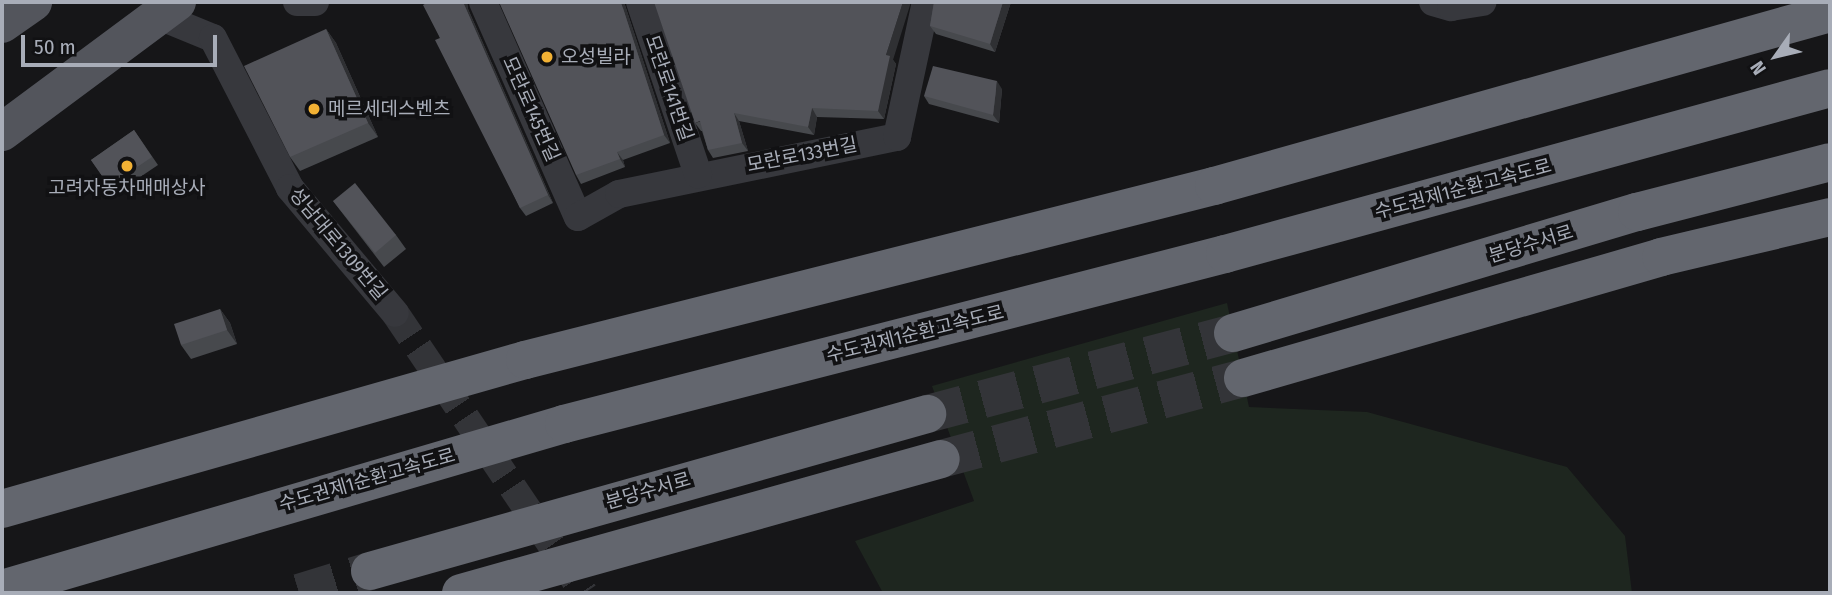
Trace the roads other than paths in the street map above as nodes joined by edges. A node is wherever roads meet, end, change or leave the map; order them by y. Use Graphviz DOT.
graph roads {
  1 [pos="33,2"];
  2 [pos="297,2"];
  3 [pos="315,2"];
  4 [pos="483,2"];
  5 [pos="640,2"];
  6 [pos="926,2"];
  7 [pos="1433,2"];
  8 [pos="1483,2"];
  9 [pos="168,9"];
  10 [pos="1830,13"];
  11 [pos="2,24"];
  12 [pos="1830,88"];
  13 [pos="2,132"];
  14 [pos="1830,162"];
  15 [pos="698,174"];
  16 [pos="578,217"];
  17 [pos="1830,217"];
  18 [pos="395,313"];
  19 [pos="1233,333"];
  20 [pos="1243,378"];
  21 [pos="927,414"];
  22 [pos="941,459"];
  23 [pos="2,509"];
  24 [pos="370,571"];
  25 [pos="2,589"];
  26 [pos="461,593"];
  1 -- 11 [label="main road"];
  2 -- 3 [label="street"];
  4 -- 16 [label="street, 모란로145번길"];
  5 -- 15 [label="street, 모란로141번길"];
  6 -- 15 [label="street, 모란로133번길"];
  7 -- 8 [label="street"];
  9 -- 13 [label="main road"];
  9 -- 18 [label="street, 성남대로1309번길"];
  10 -- 23 [label="highway"];
  12 -- 25 [label="highway, 수도권제1순환고속도로"];
  14 -- 19 [label="highway, 분당수서로"];
  15 -- 16 [label="street, 모란로133번길"];
  17 -- 20 [label="highway"];
  21 -- 24 [label="highway, 분당수서로"];
  22 -- 26 [label="highway"];
}
